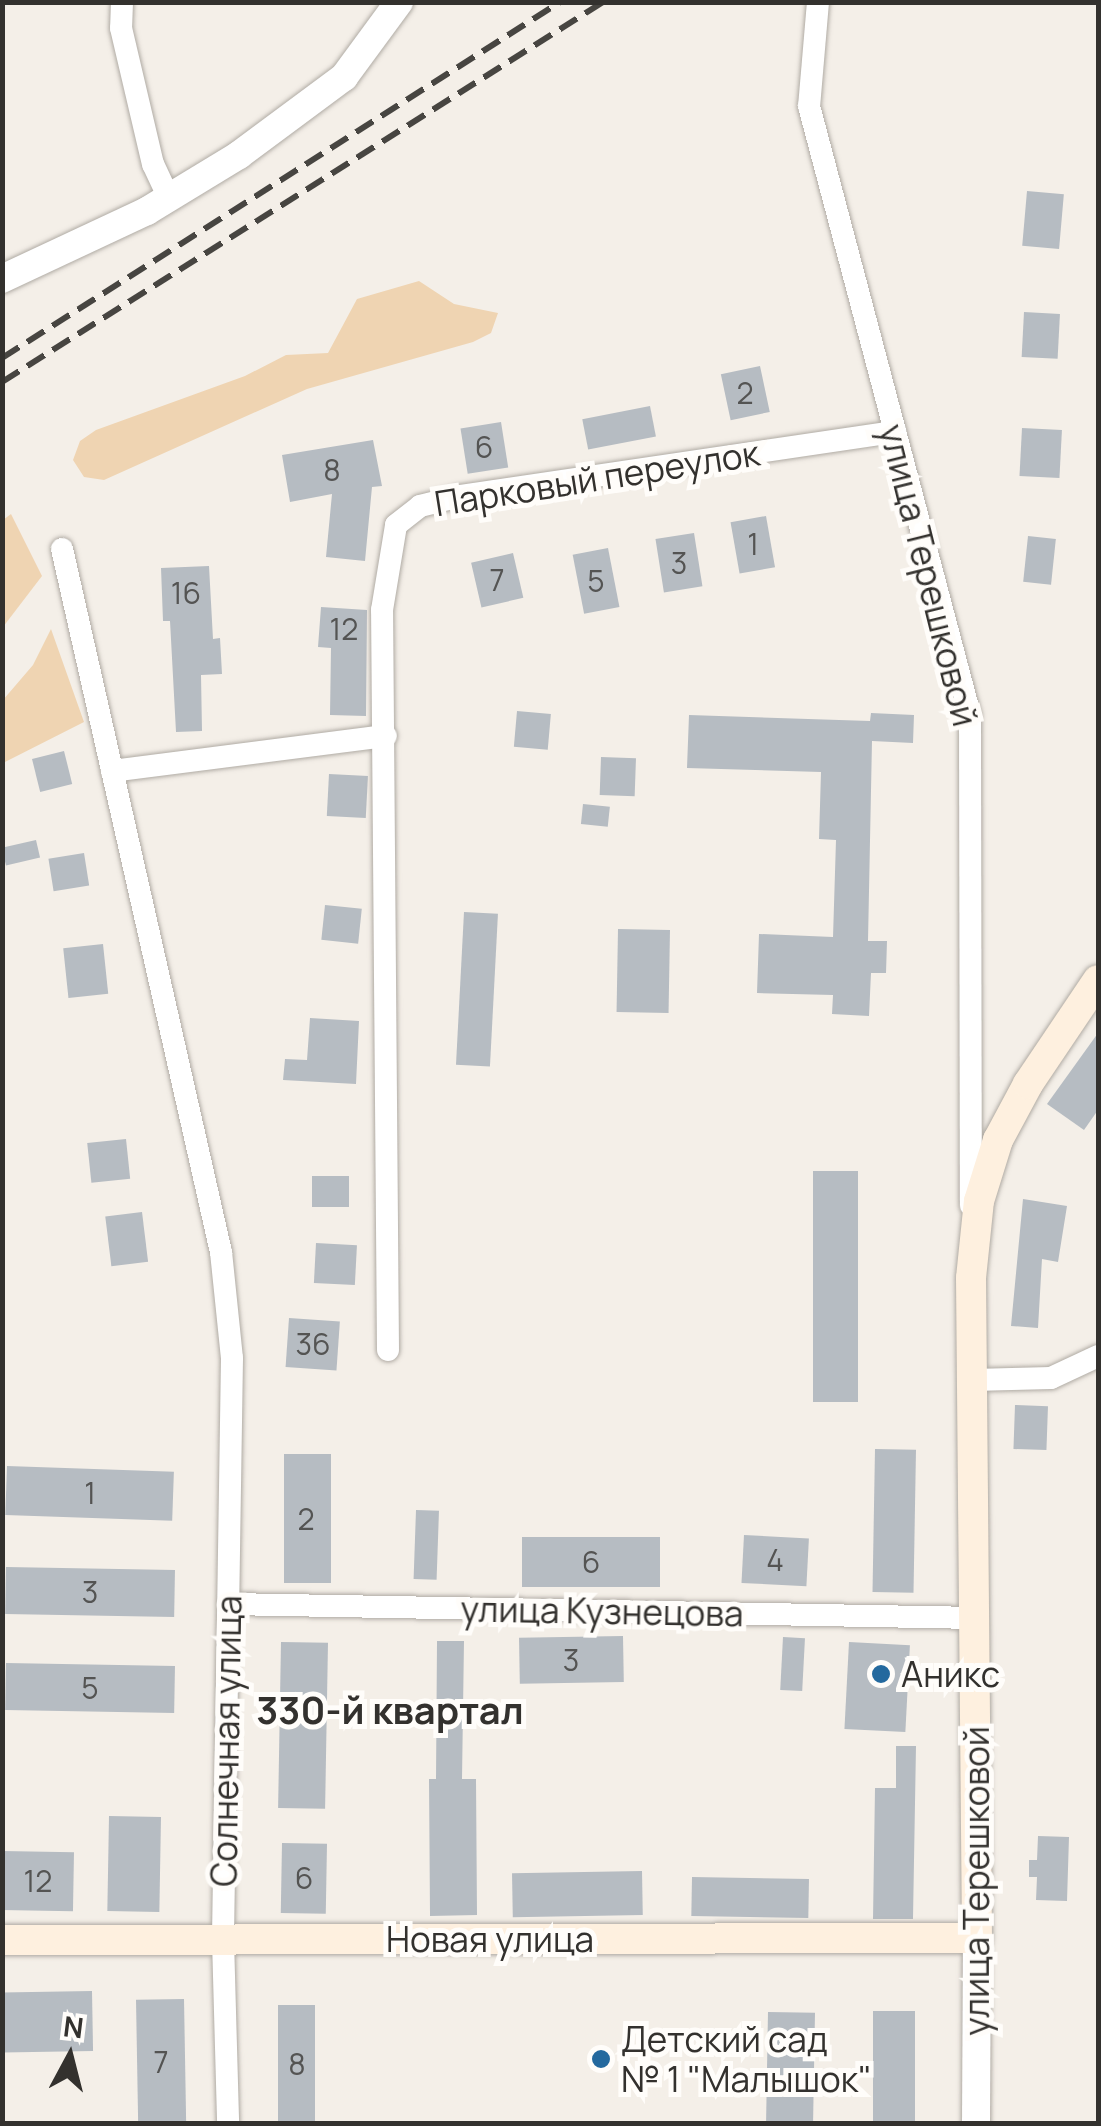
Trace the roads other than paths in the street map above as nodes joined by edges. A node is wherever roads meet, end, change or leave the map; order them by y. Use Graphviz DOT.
graph roads {
  1 [pos="122,2"];
  2 [pos="400,2"];
  3 [pos="818,2"];
  4 [pos="169,198"];
  5 [pos="2,279"];
  6 [pos="895,432"];
  7 [pos="62,549"];
  8 [pos="386,736"];
  9 [pos="112,771"];
  10 [pos="1098,980"];
  11 [pos="971,1278"];
  12 [pos="388,1350"];
  13 [pos="1098,1356"];
  14 [pos="973,1380"];
  15 [pos="228,1604"];
  16 [pos="975,1618"];
  17 [pos="977,1938"];
  18 [pos="2,1940"];
  19 [pos="223,1940"];
  20 [pos="228,2124"];
  21 [pos="976,2124"];
  1 -- 4 [label="street"];
  2 -- 4 [label="street"];
  3 -- 6 [label="street, улица Терешковой"];
  4 -- 5 [label="street"];
  6 -- 8 [label="street, Парковый переулок"];
  6 -- 11 [label="street, улица Терешковой"];
  7 -- 9 [label="street"];
  8 -- 9 [label="street"];
  8 -- 12 [label="street, Парковый переулок"];
  9 -- 15 [label="street, Солнечная улица"];
  10 -- 11 [label="main road, улица Терешковой"];
  11 -- 14 [label="main road, улица Терешковой"];
  13 -- 14 [label="street"];
  14 -- 16 [label="main road, улица Терешковой"];
  15 -- 16 [label="street, улица Кузнецова"];
  15 -- 19 [label="street, Солнечная улица"];
  16 -- 17 [label="main road, улица Терешковой"];
  17 -- 19 [label="main road, Новая улица"];
  17 -- 21 [label="street, улица Терешковой"];
  18 -- 19 [label="main road, Новая улица"];
  19 -- 20 [label="street, Солнечная улица"];
}
